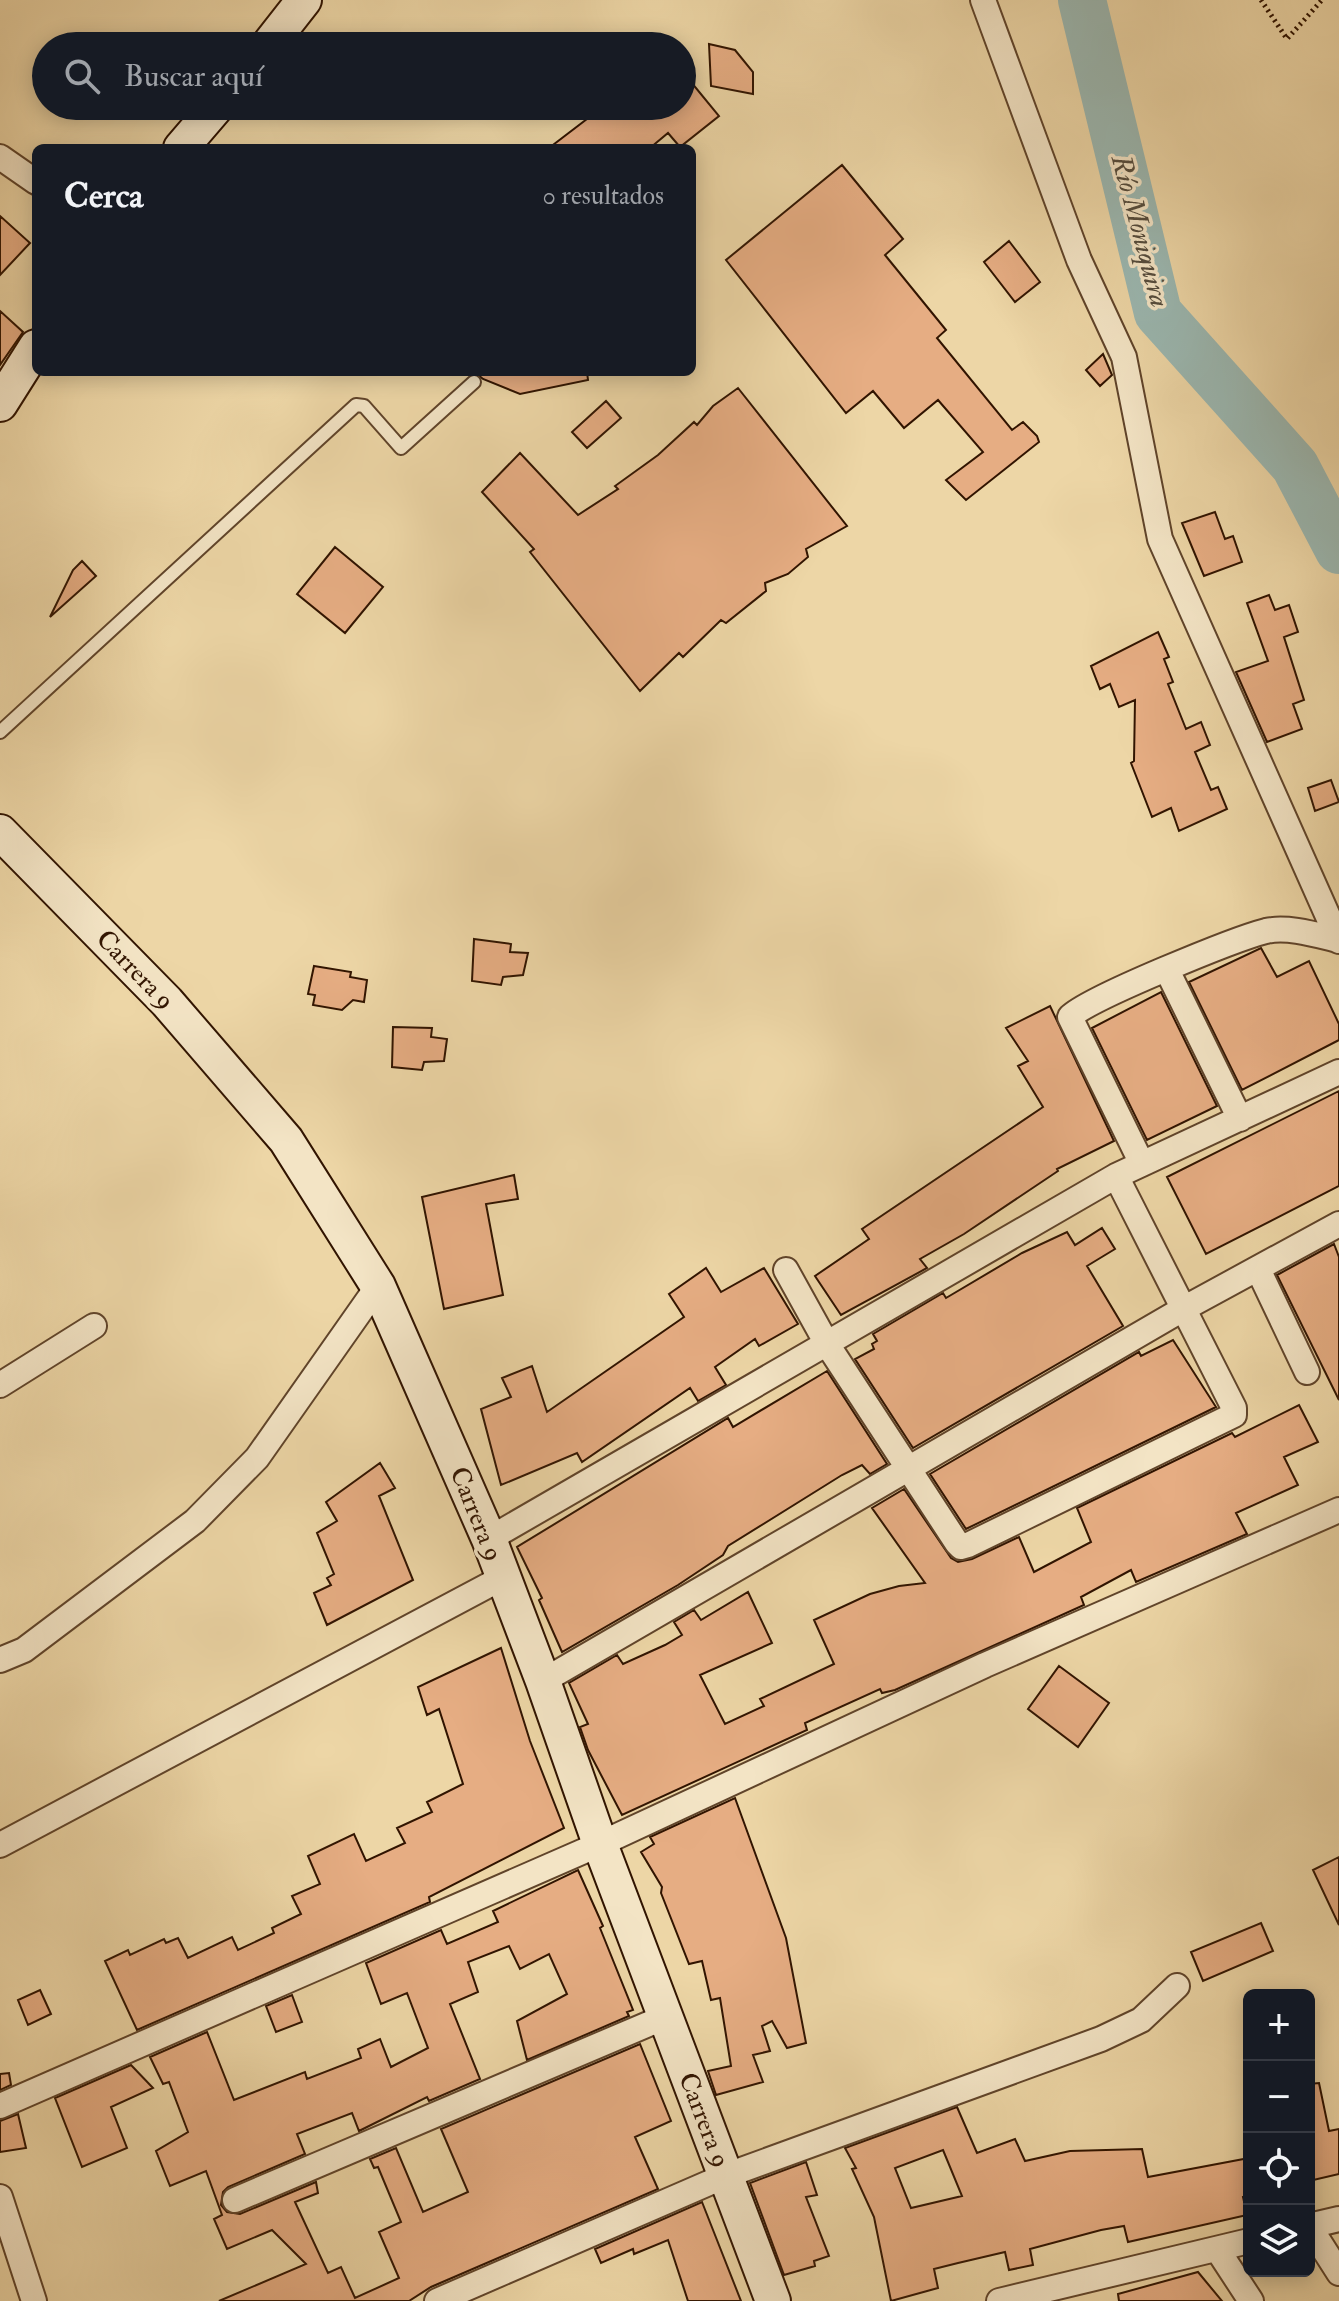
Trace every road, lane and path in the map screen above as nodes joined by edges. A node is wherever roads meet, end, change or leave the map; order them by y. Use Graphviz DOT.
graph roads {
  1 [pos="304,0"];
  2 [pos="983,0"];
  3 [pos="1261,0"];
  4 [pos="1322,0"];
  5 [pos="279,32"];
  6 [pos="205,120"];
  7 [pos="184,144"];
  8 [pos="0,157"];
  9 [pos="32,179"];
  10 [pos="32,353"];
  11 [pos="474,382"];
  12 [pos="0,404"];
  13 [pos="0,732"];
  14 [pos="0,832"];
  15 [pos="1339,941"];
  16 [pos="1167,970"];
  17 [pos="1339,1072"];
  18 [pos="1240,1119"];
  19 [pos="1142,1164"];
  20 [pos="1116,1176"];
  21 [pos="1339,1224"];
  22 [pos="1258,1269"];
  23 [pos="786,1270"];
  24 [pos="378,1286"];
  25 [pos="1183,1309"];
  26 [pos="94,1326"];
  27 [pos="827,1344"];
  28 [pos="1307,1372"];
  29 [pos="0,1385"];
  30 [pos="907,1470"];
  31 [pos="1339,1510"];
  32 [pos="489,1539"];
  33 [pos="502,1578"];
  34 [pos="0,1660"];
  35 [pos="543,1681"];
  36 [pos="600,1844"];
  37 [pos="0,1845"];
  38 [pos="1177,1986"];
  39 [pos="665,2017"];
  40 [pos="0,2106"];
  41 [pos="725,2176"];
  42 [pos="0,2197"];
  43 [pos="235,2200"];
  44 [pos="1339,2219"];
  45 [pos="1243,2242"];
  46 [pos="1217,2249"];
  47 [pos="1339,2273"];
  48 [pos="1005,2300"];
  49 [pos="34,2301"];
  50 [pos="437,2301"];
  51 [pos="773,2301"];
  52 [pos="1251,2301"];
  1 -- 5 [label="main road"];
  2 -- 15 [label="street"];
  3 -- 4 [label="path"];
  6 -- 7 [label="main road"];
  8 -- 9 [label="street"];
  10 -- 12 [label="main road"];
  11 -- 13 [label="lane"];
  14 -- 24 [label="main road, Carrera 9"];
  15 -- 16 [label="street"];
  16 -- 18 [label="street"];
  16 -- 19 [label="street"];
  17 -- 18 [label="street"];
  18 -- 19 [label="street"];
  19 -- 20 [label="street"];
  20 -- 25 [label="street"];
  20 -- 27 [label="street"];
  21 -- 22 [label="street"];
  22 -- 25 [label="street"];
  22 -- 28 [label="street"];
  23 -- 27 [label="street"];
  24 -- 32 [label="main road, Carrera 9"];
  24 -- 34 [label="street"];
  25 -- 30 [label="street"];
  25 -- 30 [label="street"];
  26 -- 29 [label="street"];
  27 -- 30 [label="street"];
  27 -- 32 [label="street"];
  30 -- 35 [label="street"];
  31 -- 36 [label="street"];
  32 -- 33 [label="main road, Carrera 9"];
  33 -- 35 [label="main road, Carrera 9"];
  33 -- 37 [label="street"];
  35 -- 36 [label="main road, Carrera 9"];
  36 -- 39 [label="main road, Carrera 9"];
  36 -- 40 [label="street"];
  38 -- 41 [label="street"];
  39 -- 41 [label="main road, Carrera 9"];
  39 -- 43 [label="street"];
  41 -- 50 [label="street"];
  41 -- 51 [label="main road, Carrera 9"];
  42 -- 49 [label="street"];
  44 -- 47 [label="street"];
  45 -- 46 [label="street"];
  46 -- 48 [label="street"];
  46 -- 52 [label="street"];
}
